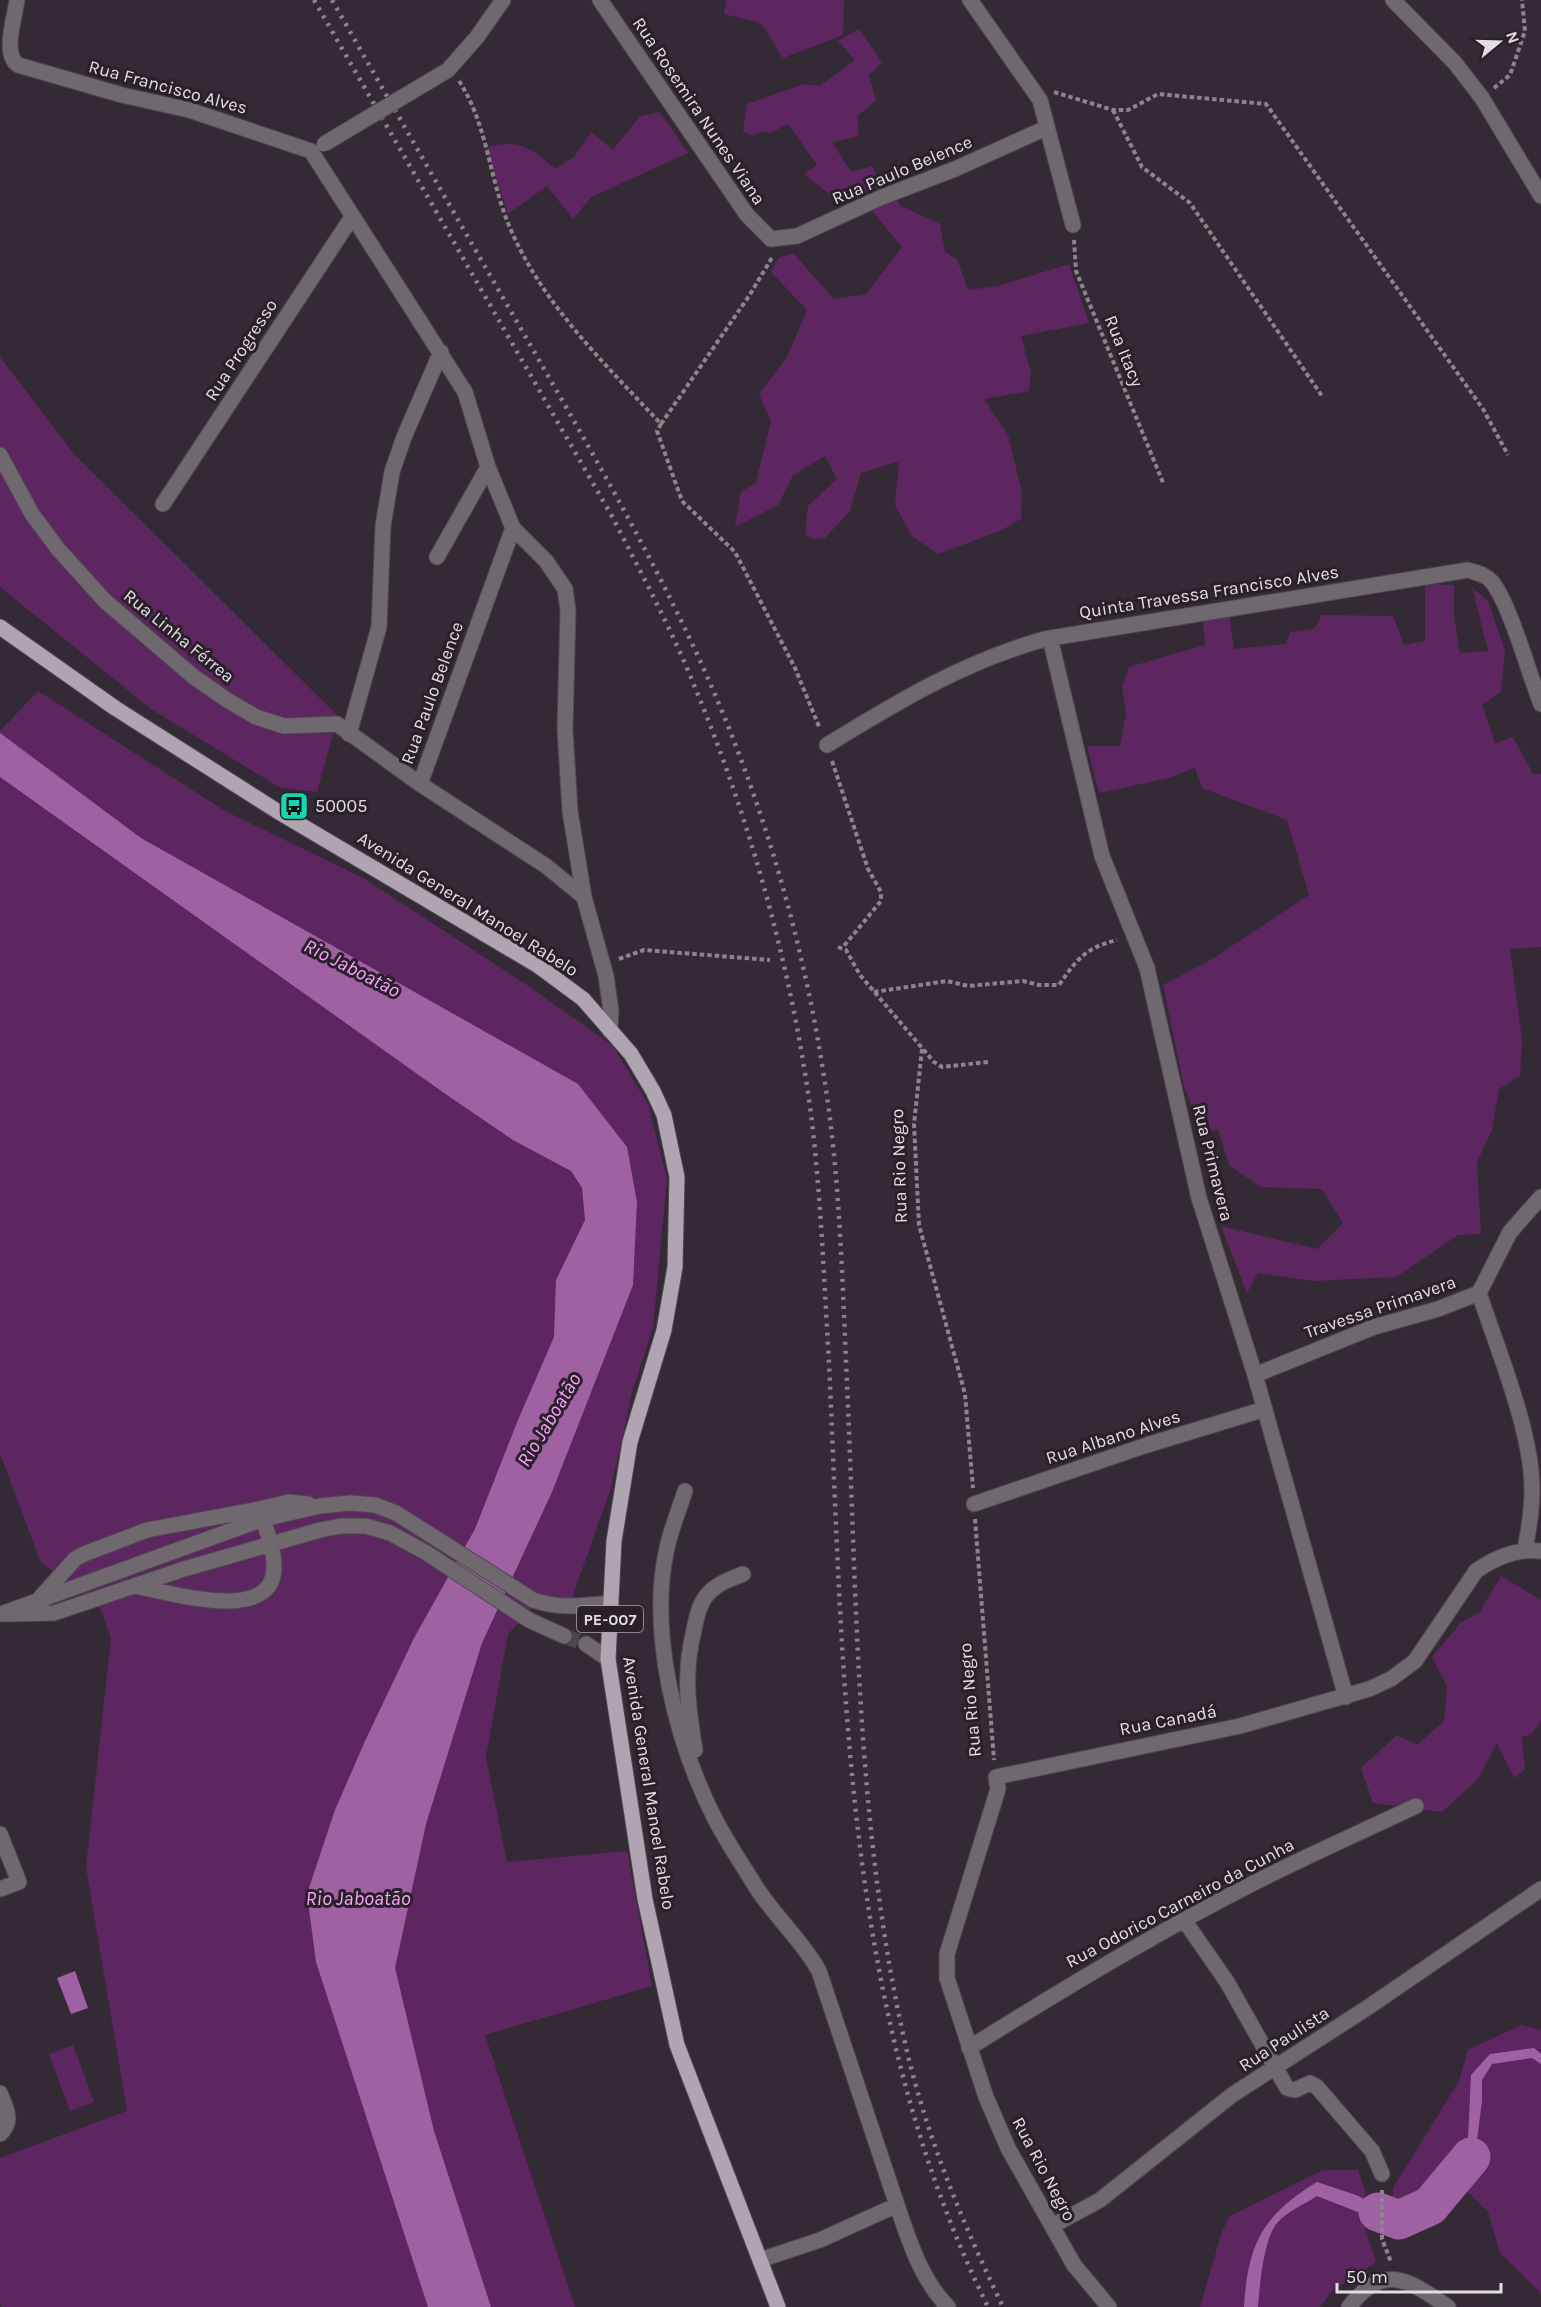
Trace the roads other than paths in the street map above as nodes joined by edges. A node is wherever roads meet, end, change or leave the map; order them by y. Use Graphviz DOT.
graph roads {
  1 [pos="17,0"];
  2 [pos="503,0"];
  3 [pos="600,0"];
  4 [pos="970,0"];
  5 [pos="1393,0"];
  6 [pos="1046,128"];
  7 [pos="318,148"];
  8 [pos="1541,196"];
  9 [pos="352,217"];
  10 [pos="1073,225"];
  11 [pos="777,239"];
  12 [pos="441,352"];
  13 [pos="0,455"];
  14 [pos="488,467"];
  15 [pos="163,504"];
  16 [pos="513,528"];
  17 [pos="436,557"];
  18 [pos="0,627"];
  19 [pos="1050,638"];
  20 [pos="1540,702"];
  21 [pos="349,734"];
  22 [pos="827,745"];
  23 [pos="420,784"];
  24 [pos="584,897"];
  25 [pos="610,1031"];
  26 [pos="1541,1197"];
  27 [pos="1479,1293"];
  28 [pos="1255,1375"];
  29 [pos="1265,1409"];
  30 [pos="685,1491"];
  31 [pos="974,1504"];
  32 [pos="261,1514"];
  33 [pos="270,1544"];
  34 [pos="1525,1549"];
  35 [pos="1541,1551"];
  36 [pos="743,1574"];
  37 [pos="132,1585"];
  38 [pos="39,1599"];
  39 [pos="611,1603"];
  40 [pos="0,1614"];
  41 [pos="564,1636"];
  42 [pos="586,1644"];
  43 [pos="608,1659"];
  44 [pos="1346,1696"];
  45 [pos="996,1777"];
  46 [pos="700,1785"];
  47 [pos="1416,1806"];
  48 [pos="0,1834"];
  49 [pos="0,1889"];
  50 [pos="1541,1889"];
  51 [pos="1184,1920"];
  52 [pos="969,2048"];
  53 [pos="1275,2068"];
  54 [pos="0,2093"];
  55 [pos="0,2134"];
  56 [pos="1382,2174"];
  57 [pos="897,2205"];
  58 [pos="1052,2226"];
  59 [pos="760,2260"];
  60 [pos="778,2307"];
  61 [pos="948,2307"];
  62 [pos="1108,2307"];
  63 [pos="1349,2307"];
  64 [pos="1448,2307"];
  1 -- 7 [label="street, Rua Francisco Alves"];
  2 -- 7 [label="street, bridge"];
  3 -- 11 [label="street, Rua Rosemira Nunes Viana"];
  4 -- 6 [label="street"];
  5 -- 8 [label="street"];
  6 -- 10 [label="street"];
  6 -- 11 [label="street, Rua Paulo Belence"];
  7 -- 9 [label="street"];
  9 -- 12 [label="street"];
  9 -- 15 [label="street, Rua Progresso"];
  12 -- 14 [label="street"];
  12 -- 21 [label="street"];
  13 -- 21 [label="street, Rua Linha Férrea"];
  14 -- 16 [label="street"];
  14 -- 17 [label="street"];
  16 -- 23 [label="street, Rua Paulo Belence"];
  16 -- 24 [label="street"];
  18 -- 25 [label="main road, Avenida General Manoel Rabelo / PE-007"];
  19 -- 20 [label="street, Quinta Travessa Francisco Alves"];
  19 -- 22 [label="street, Quinta Travessa Francisco Alves"];
  19 -- 28 [label="street, Rua Primavera"];
  21 -- 23 [label="street, Rua Linha Férrea"];
  23 -- 24 [label="street, Rua Paulo Belence"];
  24 -- 25 [label="street"];
  25 -- 39 [label="main road, Avenida General Manoel Rabelo / PE-007"];
  26 -- 27 [label="street, Travessa Primavera"];
  27 -- 28 [label="street, Travessa Primavera"];
  27 -- 34 [label="street"];
  28 -- 29 [label="street, Rua Primavera"];
  29 -- 31 [label="street, Rua Albano Alves"];
  29 -- 44 [label="street, Rua Primavera"];
  30 -- 46 [label="street"];
  32 -- 33 [label="street"];
  32 -- 38 [label="street"];
  32 -- 38 [label="street"];
  32 -- 39 [label="street"];
  33 -- 37 [label="street"];
  33 -- 37 [label="street"];
  33 -- 41 [label="street"];
  34 -- 35 [label="street"];
  34 -- 44 [label="street, Rua Canadá"];
  36 -- 46 [label="street"];
  37 -- 40 [label="street"];
  38 -- 40 [label="street"];
  39 -- 43 [label="main road, Avenida General Manoel Rabelo / PE-007"];
  42 -- 43 [label="street"];
  43 -- 59 [label="main road, Avenida General Manoel Rabelo / PE-007"];
  44 -- 45 [label="street, Rua Canadá"];
  45 -- 52 [label="street, Rua Rio Negro"];
  46 -- 57 [label="street"];
  47 -- 51 [label="street, Rua Odorico Carneiro da Cunha"];
  48 -- 49 [label="street"];
  50 -- 53 [label="street, Rua Paulista"];
  51 -- 52 [label="street, Rua Odorico Carneiro da Cunha"];
  51 -- 53 [label="street"];
  52 -- 58 [label="street, Rua Rio Negro"];
  53 -- 56 [label="street"];
  53 -- 58 [label="street, Rua Paulista"];
  54 -- 55 [label="street"];
  57 -- 59 [label="street"];
  57 -- 61 [label="street"];
  58 -- 62 [label="street, Rua Rio Negro"];
  59 -- 60 [label="main road, Avenida General Manoel Rabelo / PE-007"];
  63 -- 64 [label="street"];
}
